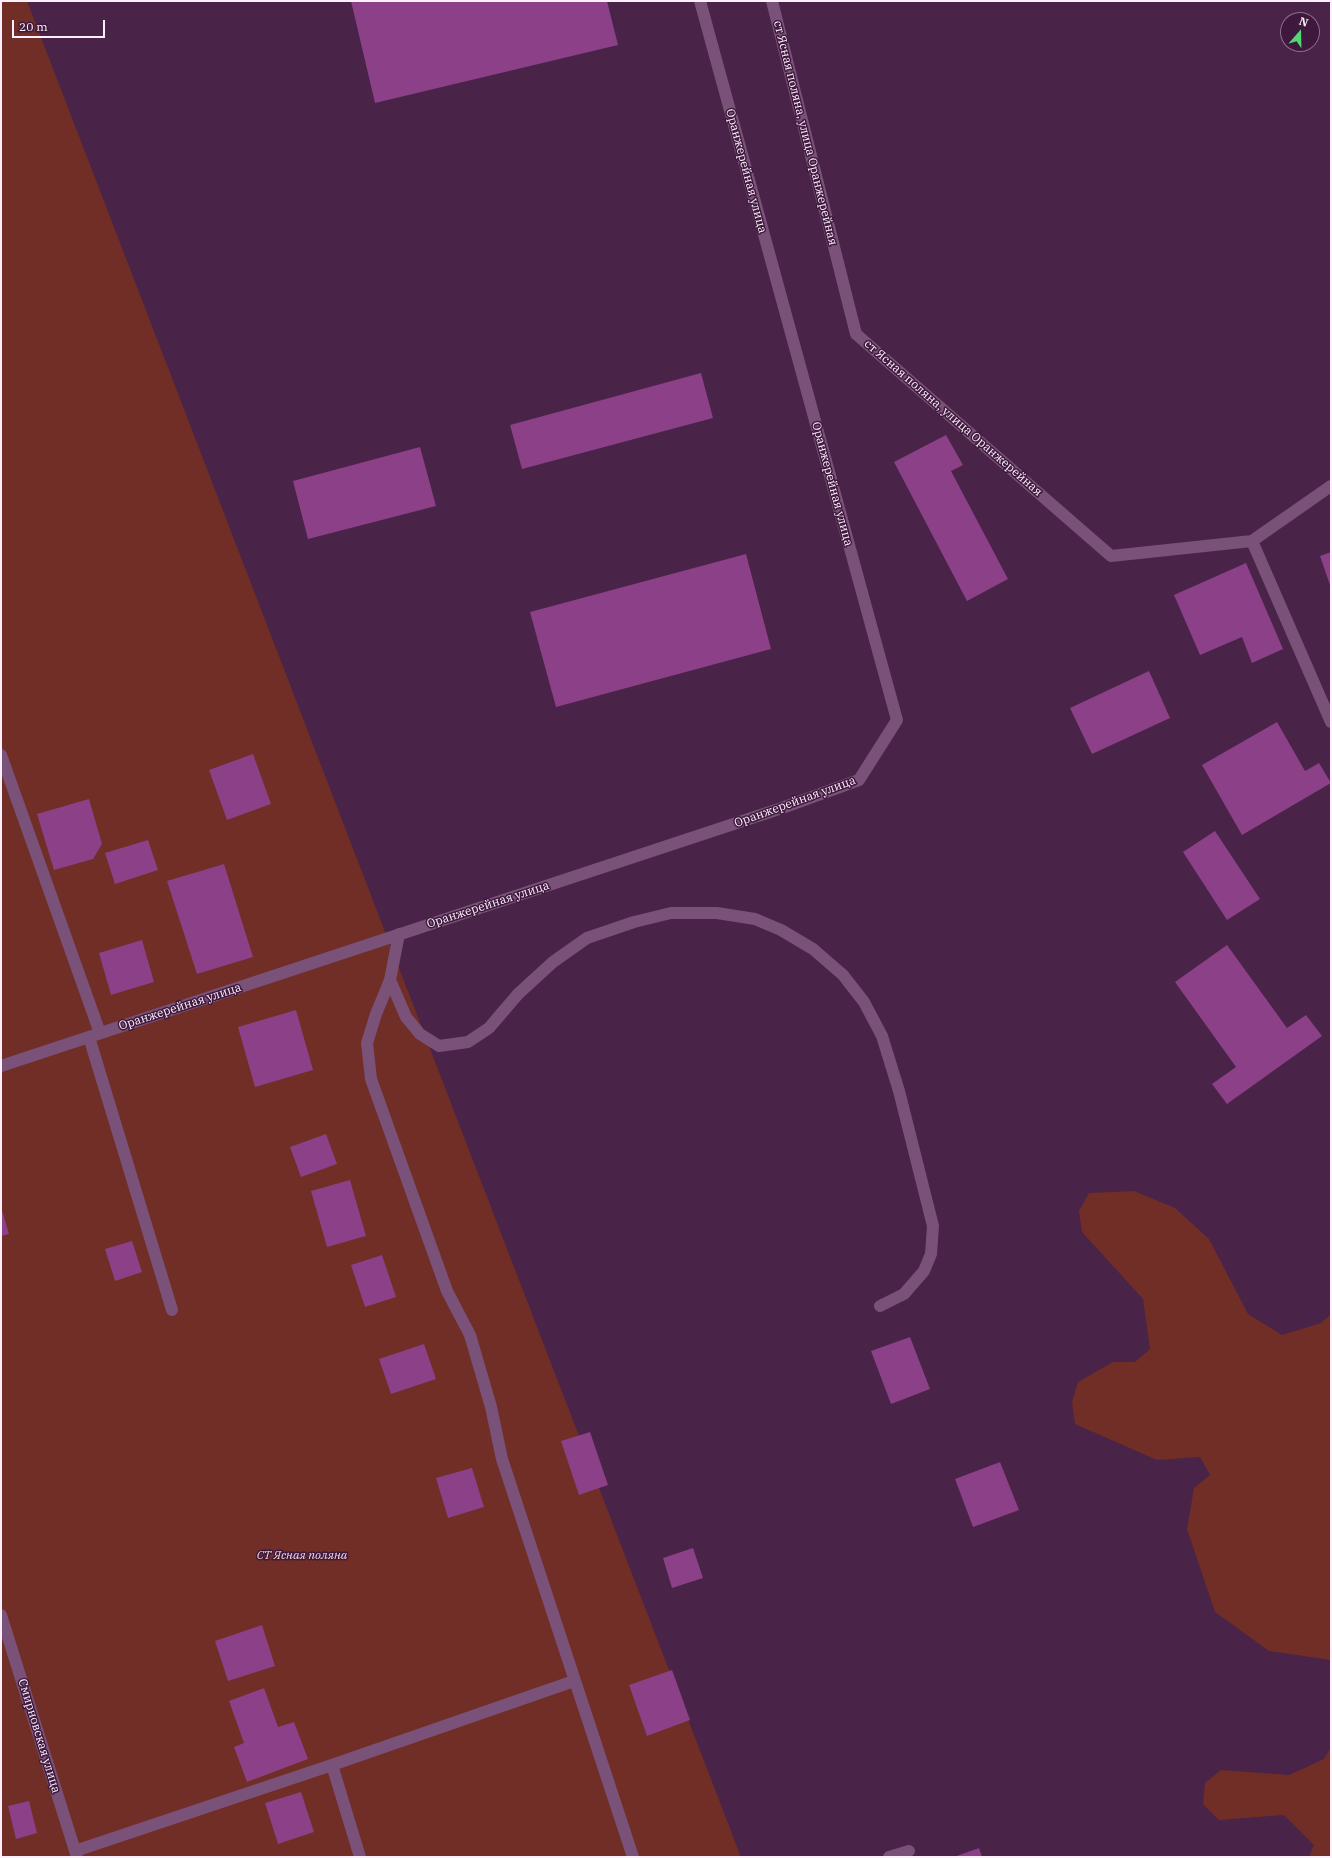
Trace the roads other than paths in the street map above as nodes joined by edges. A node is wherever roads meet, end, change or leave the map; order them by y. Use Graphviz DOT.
graph roads {
  1 [pos="700,1"];
  2 [pos="772,1"];
  3 [pos="1331,486"];
  4 [pos="1252,541"];
  5 [pos="1331,722"];
  6 [pos="1,755"];
  7 [pos="399,934"];
  8 [pos="390,980"];
  9 [pos="95,1035"];
  10 [pos="1,1066"];
  11 [pos="880,1306"];
  12 [pos="172,1310"];
  13 [pos="1,1615"];
  14 [pos="574,1681"];
  15 [pos="332,1765"];
  16 [pos="909,1850"];
  17 [pos="76,1854"];
  18 [pos="360,1857"];
  19 [pos="633,1857"];
  20 [pos="889,1857"];
  1 -- 7 [label="street, Оранжерейная улица"];
  2 -- 4 [label="street, ст Ясная поляна, улица Оранжерейная"];
  3 -- 4 [label="street, ст Ясная поляна, улица Оранжерейная"];
  4 -- 5 [label="street"];
  6 -- 9 [label="street"];
  7 -- 8 [label="street"];
  7 -- 9 [label="street, Оранжерейная улица"];
  8 -- 11 [label="street"];
  8 -- 14 [label="street"];
  9 -- 10 [label="street, Оранжерейная улица"];
  9 -- 12 [label="street"];
  13 -- 17 [label="street, Смирновская улица"];
  14 -- 15 [label="street"];
  14 -- 19 [label="street"];
  15 -- 17 [label="street"];
  15 -- 18 [label="street"];
  16 -- 20 [label="street"];
}
